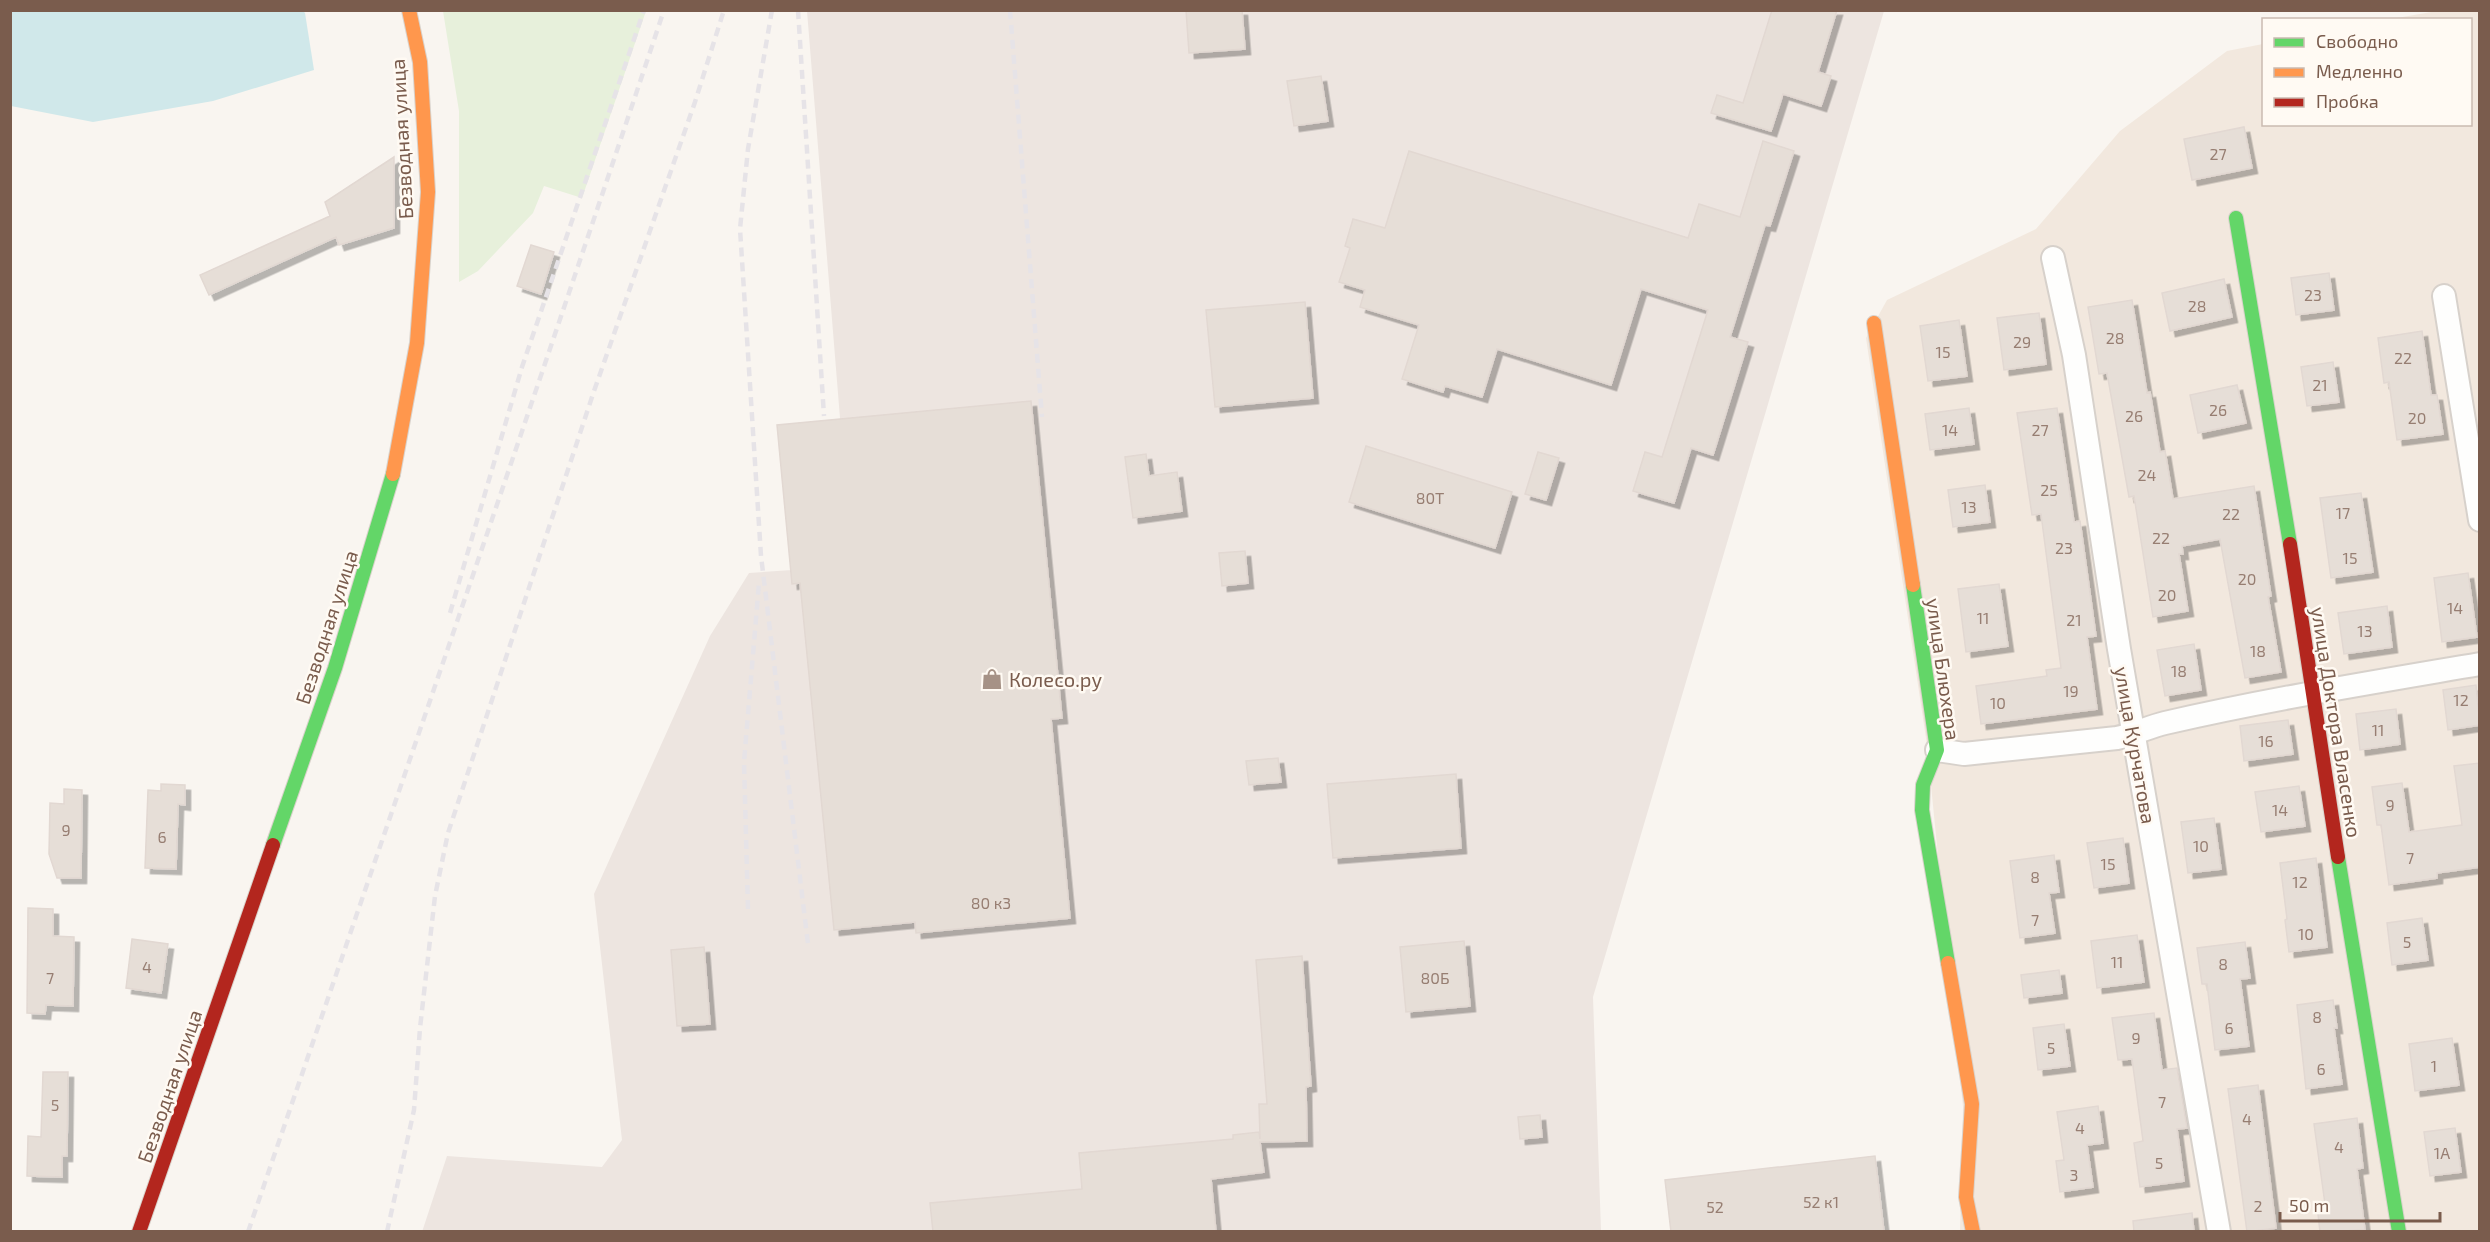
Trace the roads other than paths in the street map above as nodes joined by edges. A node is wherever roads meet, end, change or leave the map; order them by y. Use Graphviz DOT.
graph roads {
  1 [pos="409,10"];
  2 [pos="2236,218"];
  3 [pos="2054,258"];
  4 [pos="2444,296"];
  5 [pos="1874,323"];
  6 [pos="2480,520"];
  7 [pos="2480,664"];
  8 [pos="2313,693"];
  9 [pos="2134,734"];
  10 [pos="1937,750"];
  11 [pos="139,1232"];
  12 [pos="1973,1232"];
  13 [pos="2219,1232"];
  14 [pos="2399,1232"];
  1 -- 11 [label="street, Безводная улица"];
  2 -- 8 [label="street, улица Доктора Власенко"];
  3 -- 9 [label="street, улица Курчатова"];
  4 -- 6 [label="street"];
  5 -- 10 [label="street, улица Блюхера"];
  7 -- 8 [label="street"];
  8 -- 9 [label="street"];
  8 -- 14 [label="street, улица Доктора Власенко"];
  9 -- 10 [label="street"];
  9 -- 13 [label="street, улица Курчатова"];
  10 -- 12 [label="street, улица Блюхера"];
}
